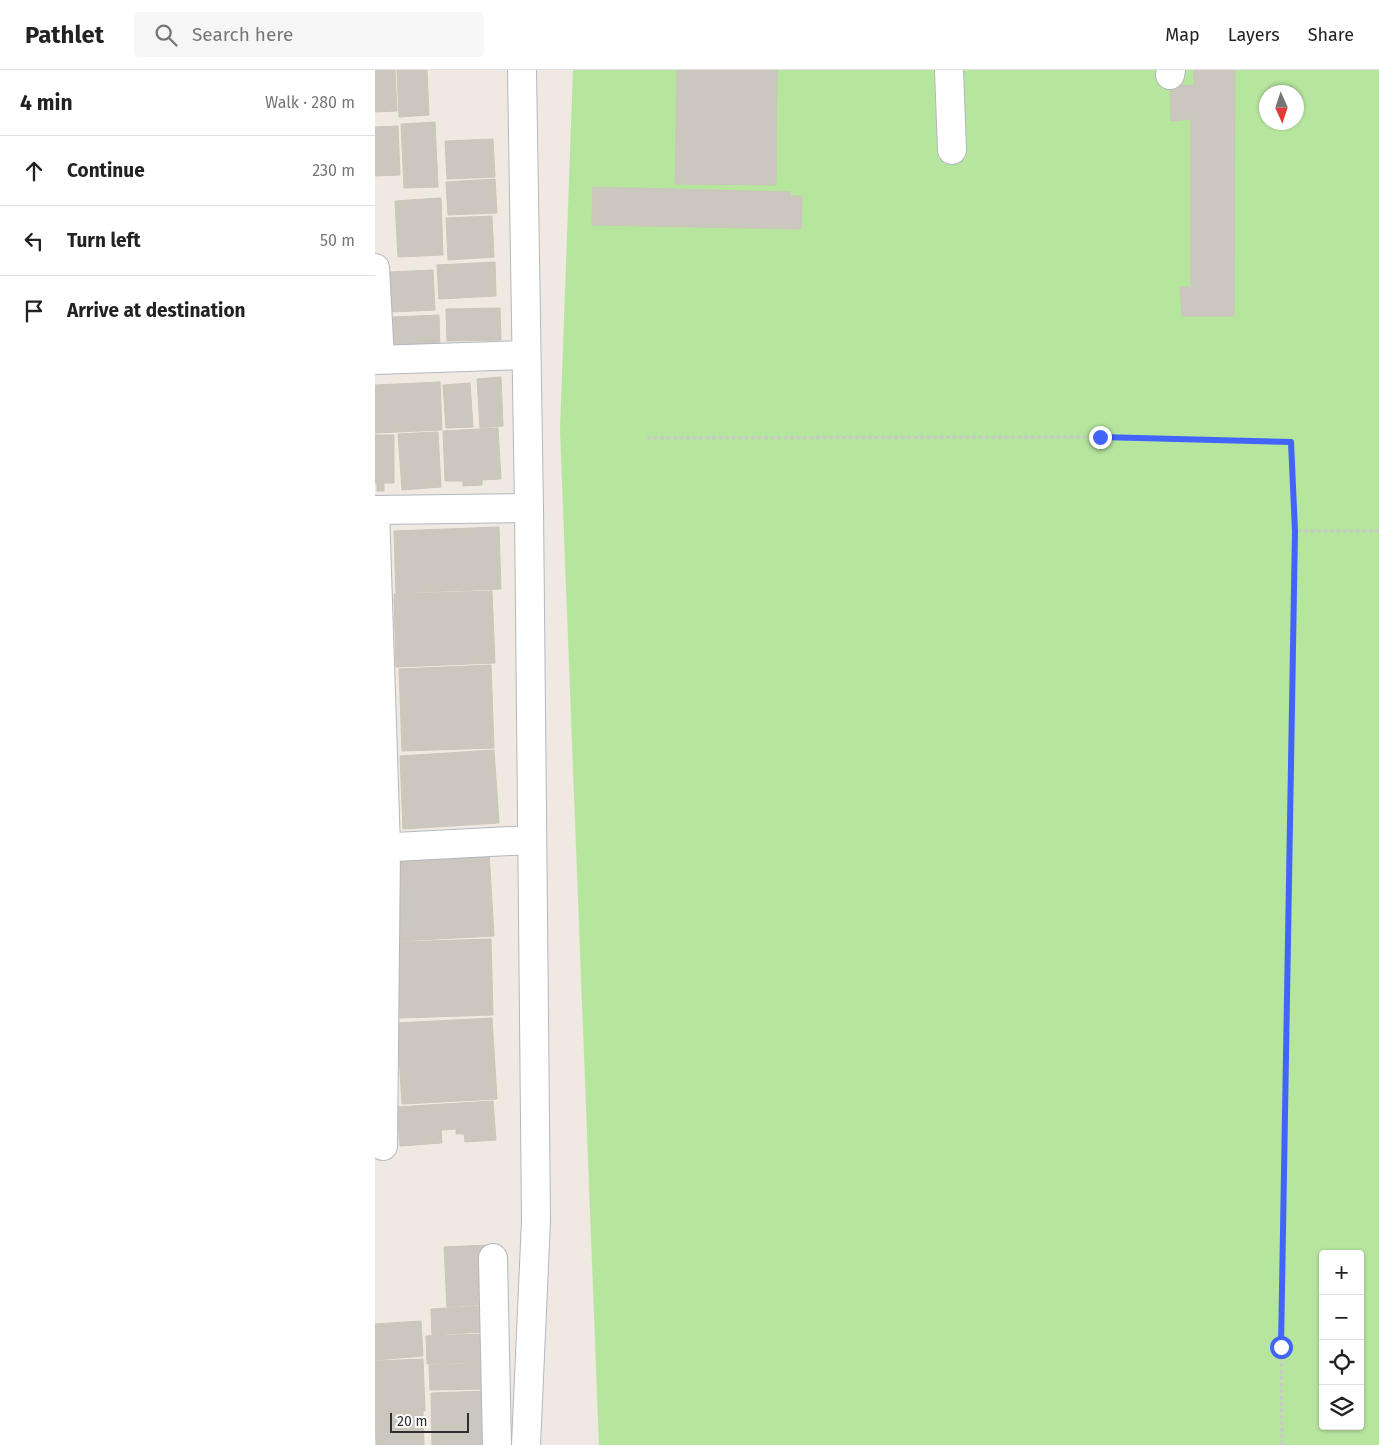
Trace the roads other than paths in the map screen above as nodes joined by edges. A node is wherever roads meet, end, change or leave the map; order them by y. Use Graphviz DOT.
graph roads {
  1 [pos="522,70"];
  2 [pos="949,70"];
  3 [pos="952,150"];
  4 [pos="375,268"];
  5 [pos="525,355"];
  6 [pos="377,360"];
  7 [pos="529,508"];
  8 [pos="531,840"];
  9 [pos="381,848"];
  10 [pos="383,1146"];
  11 [pos="493,1258"];
  12 [pos="497,1445"];
  13 [pos="526,1445"];
  1 -- 5 [label="street"];
  2 -- 3 [label="street"];
  4 -- 6 [label="street"];
  5 -- 6 [label="street"];
  5 -- 7 [label="street"];
  7 -- 8 [label="street"];
  7 -- 9 [label="street"];
  8 -- 9 [label="street"];
  8 -- 13 [label="street"];
  9 -- 10 [label="street"];
  11 -- 12 [label="street"];
}
